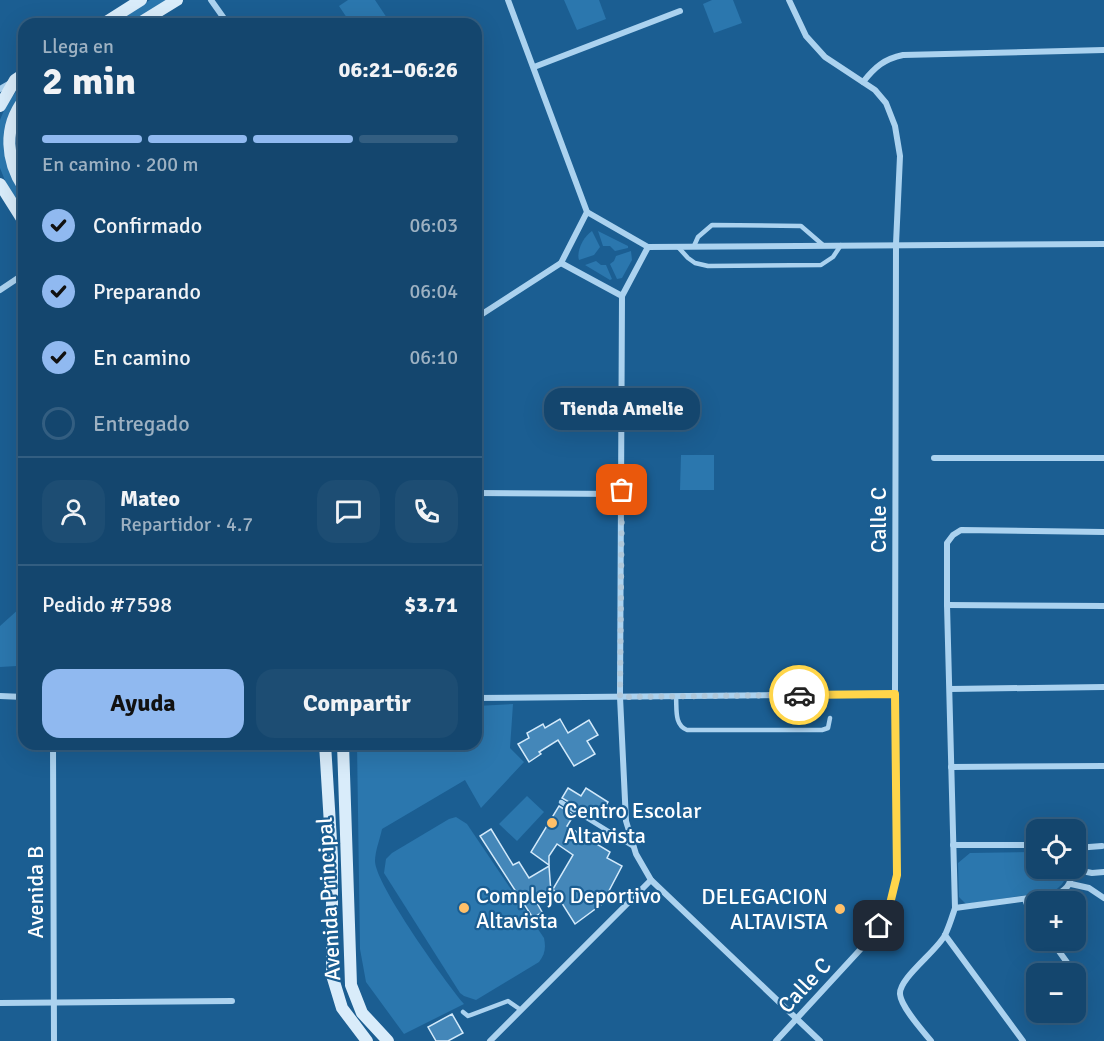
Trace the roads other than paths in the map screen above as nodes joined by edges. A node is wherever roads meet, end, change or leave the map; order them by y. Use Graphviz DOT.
graph roads {
  1 [pos="141,0"];
  2 [pos="177,0"];
  3 [pos="211,0"];
  4 [pos="508,0"];
  5 [pos="789,0"];
  6 [pos="680,11"];
  7 [pos="112,18"];
  8 [pos="148,18"];
  9 [pos="224,18"];
  10 [pos="1104,50"];
  11 [pos="534,67"];
  12 [pos="18,78"];
  13 [pos="18,79"];
  14 [pos="862,82"];
  15 [pos="0,88"];
  16 [pos="0,106"];
  17 [pos="18,108"];
  18 [pos="18,175"];
  19 [pos="0,184"];
  20 [pos="18,212"];
  21 [pos="587,212"];
  22 [pos="896,244"];
  23 [pos="1104,244"];
  24 [pos="841,245"];
  25 [pos="694,246"];
  26 [pos="823,246"];
  27 [pos="648,247"];
  28 [pos="678,247"];
  29 [pos="561,263"];
  30 [pos="18,278"];
  31 [pos="0,290"];
  32 [pos="622,296"];
  33 [pos="482,314"];
  34 [pos="934,458"];
  35 [pos="1104,458"];
  36 [pos="482,493"];
  37 [pos="622,494"];
  38 [pos="1104,532"];
  39 [pos="947,605"];
  40 [pos="1104,606"];
  41 [pos="1104,687"];
  42 [pos="950,689"];
  43 [pos="895,694"];
  44 [pos="0,696"];
  45 [pos="18,697"];
  46 [pos="620,697"];
  47 [pos="676,697"];
  48 [pos="482,698"];
  49 [pos="830,718"];
  50 [pos="53,750"];
  51 [pos="325,750"];
  52 [pos="343,750"];
  53 [pos="1104,766"];
  54 [pos="951,767"];
  55 [pos="561,802"];
  56 [pos="1026,844"];
  57 [pos="953,845"];
  58 [pos="1102,846"];
  59 [pos="634,847"];
  60 [pos="1086,847"];
  61 [pos="1086,872"];
  62 [pos="1104,872"];
  63 [pos="1071,879"];
  64 [pos="651,880"];
  65 [pos="1071,884"];
  66 [pos="1104,898"];
  67 [pos="1025,899"];
  68 [pos="955,908"];
  69 [pos="945,935"];
  70 [pos="232,1001"];
  71 [pos="0,1003"];
  72 [pos="53,1004"];
  73 [pos="521,1010"];
  74 [pos="463,1012"];
  75 [pos="796,1019"];
  76 [pos="54,1041"];
  77 [pos="367,1041"];
  78 [pos="388,1041"];
  79 [pos="490,1041"];
  80 [pos="776,1041"];
  81 [pos="820,1041"];
  82 [pos="931,1041"];
  83 [pos="1023,1041"];
  1 -- 7 [label="street"];
  2 -- 8 [label="street"];
  3 -- 9 [label="street"];
  4 -- 11 [label="street"];
  5 -- 14 [label="street, Calle C"];
  6 -- 11 [label="street"];
  10 -- 14 [label="street"];
  11 -- 21 [label="street"];
  12 -- 15 [label="street"];
  13 -- 16 [label="street"];
  14 -- 22 [label="street, Calle C"];
  17 -- 18 [label="street"];
  19 -- 20 [label="street"];
  21 -- 27 [label="street"];
  21 -- 29 [label="street"];
  22 -- 23 [label="street"];
  22 -- 24 [label="street"];
  22 -- 43 [label="street, Calle C"];
  24 -- 26 [label="street"];
  24 -- 28 [label="lane"];
  25 -- 26 [label="street"];
  25 -- 26 [label="lane"];
  25 -- 28 [label="street"];
  27 -- 28 [label="street"];
  27 -- 32 [label="street"];
  29 -- 32 [label="street"];
  29 -- 33 [label="street"];
  30 -- 31 [label="street"];
  32 -- 37 [label="street"];
  34 -- 35 [label="street"];
  36 -- 37 [label="street"];
  37 -- 46 [label="street"];
  38 -- 39 [label="street"];
  39 -- 40 [label="street"];
  39 -- 42 [label="street"];
  41 -- 42 [label="street"];
  42 -- 54 [label="street"];
  43 -- 47 [label="street"];
  43 -- 75 [label="street, Calle C"];
  44 -- 45 [label="street"];
  46 -- 47 [label="street"];
  46 -- 48 [label="street"];
  46 -- 59 [label="street"];
  47 -- 49 [label="lane"];
  50 -- 72 [label="street, Avenida B"];
  51 -- 77 [label="street, Avenida Principal"];
  52 -- 78 [label="street, Avenida Principal"];
  53 -- 54 [label="street"];
  54 -- 57 [label="street"];
  55 -- 59 [label="lane"];
  56 -- 57 [label="street"];
  57 -- 68 [label="street"];
  58 -- 60 [label="street"];
  59 -- 64 [label="street"];
  61 -- 62 [label="street"];
  63 -- 65 [label="street"];
  64 -- 73 [label="street"];
  64 -- 75 [label="street"];
  65 -- 66 [label="street"];
  65 -- 67 [label="street"];
  67 -- 68 [label="street"];
  68 -- 69 [label="street"];
  69 -- 82 [label="street"];
  69 -- 83 [label="street"];
  70 -- 72 [label="street"];
  71 -- 72 [label="street"];
  72 -- 76 [label="street, Avenida B"];
  73 -- 74 [label="lane"];
  73 -- 79 [label="street"];
  75 -- 80 [label="street, Calle C"];
  75 -- 81 [label="street"];
}
